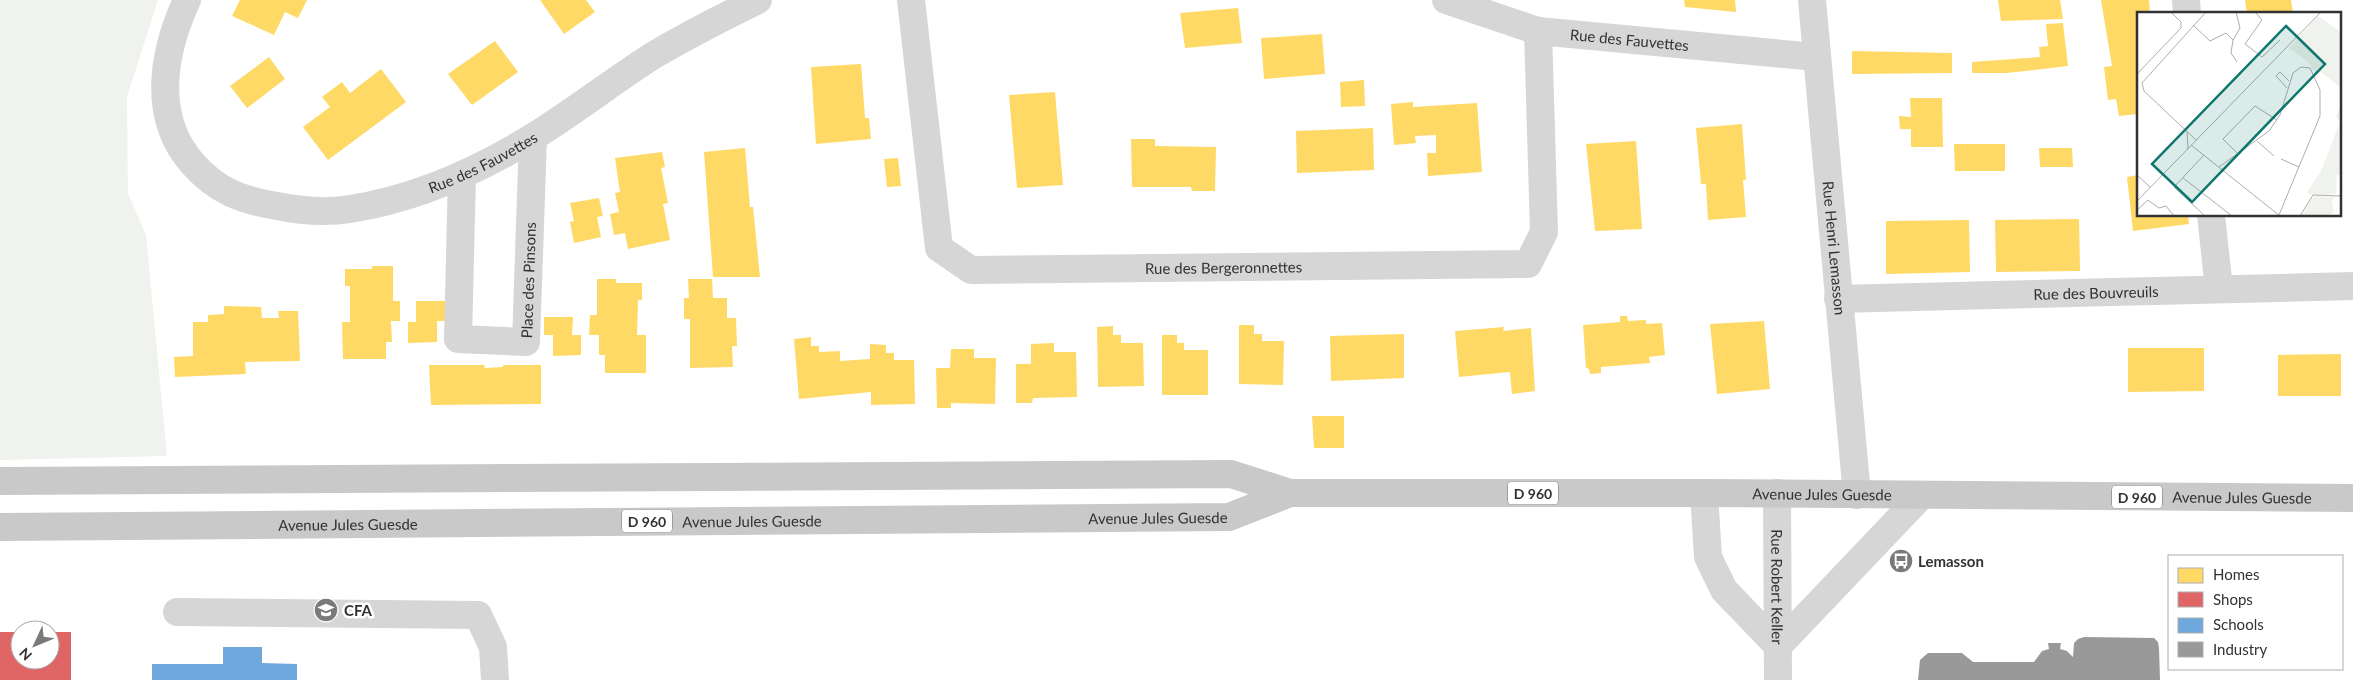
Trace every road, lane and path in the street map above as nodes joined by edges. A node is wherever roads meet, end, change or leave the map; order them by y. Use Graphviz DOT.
graph roads {
  1 [pos="187,0"];
  2 [pos="758,0"];
  3 [pos="911,0"];
  4 [pos="1446,0"];
  5 [pos="1812,0"];
  6 [pos="1538,31"];
  7 [pos="1816,57"];
  8 [pos="533,137"];
  9 [pos="462,175"];
  10 [pos="2211,216"];
  11 [pos="2353,286"];
  12 [pos="2219,289"];
  13 [pos="1838,299"];
  14 [pos="0,481"];
  15 [pos="1290,493"];
  16 [pos="1704,493"];
  17 [pos="1777,494"];
  18 [pos="1857,495"];
  19 [pos="1921,496"];
  20 [pos="2353,498"];
  21 [pos="0,526"];
  22 [pos="177,612"];
  23 [pos="1778,646"];
  24 [pos="495,680"];
  25 [pos="1778,680"];
  1 -- 9 [label="street, Rue des Fauvettes"];
  2 -- 8 [label="street, Rue des Fauvettes"];
  3 -- 6 [label="street, Rue des Bergeronnettes"];
  4 -- 6 [label="street, Rue des Fauvettes"];
  5 -- 7 [label="street, Rue Henri Lemasson"];
  6 -- 7 [label="street, Rue des Fauvettes"];
  7 -- 13 [label="street, Rue Henri Lemasson"];
  8 -- 9 [label="street, Rue des Fauvettes"];
  8 -- 9 [label="street, Place des Pinsons"];
  10 -- 12 [label="street"];
  11 -- 12 [label="street, Rue des Bouvreuils"];
  12 -- 13 [label="street, Rue des Bouvreuils"];
  13 -- 18 [label="street, Rue Henri Lemasson"];
  14 -- 15 [label="main road, Avenue Jules Guesde / D 960"];
  15 -- 16 [label="main road, Avenue Jules Guesde / D 960"];
  15 -- 21 [label="main road, Avenue Jules Guesde / D 960"];
  16 -- 17 [label="main road, Avenue Jules Guesde / D 960"];
  16 -- 23 [label="street"];
  17 -- 18 [label="main road, Avenue Jules Guesde / D 960"];
  17 -- 23 [label="street, Rue Robert Keller"];
  18 -- 19 [label="main road, Avenue Jules Guesde / D 960"];
  19 -- 20 [label="main road, Avenue Jules Guesde / D 960"];
  19 -- 23 [label="street"];
  22 -- 24 [label="street"];
  23 -- 25 [label="street, Rue Robert Keller"];
}
